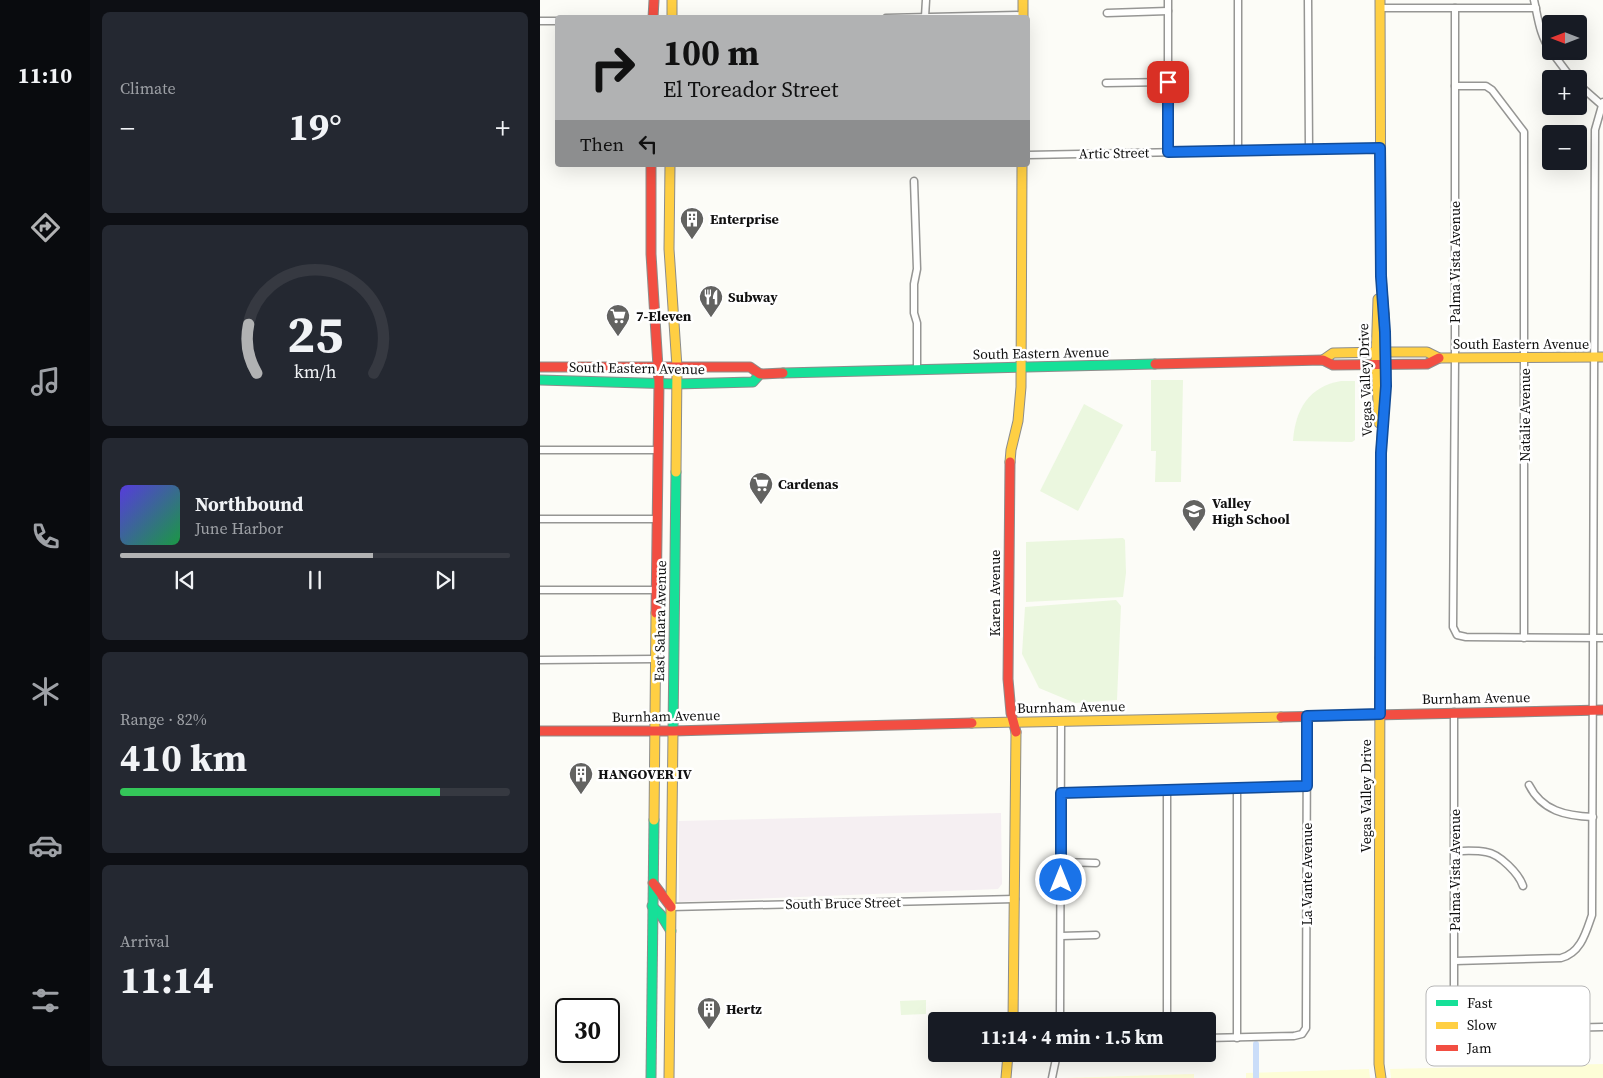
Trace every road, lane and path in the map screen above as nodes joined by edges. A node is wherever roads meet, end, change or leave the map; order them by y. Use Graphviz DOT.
graph roads {
  1 [pos="654,0"];
  2 [pos="672,0"];
  3 [pos="926,0"];
  4 [pos="1023,0"];
  5 [pos="1168,0"];
  6 [pos="1238,0"];
  7 [pos="1308,0"];
  8 [pos="1534,0"];
  9 [pos="1380,4"];
  10 [pos="1454,8"];
  11 [pos="1536,8"];
  12 [pos="1168,12"];
  13 [pos="1106,13"];
  14 [pos="654,15"];
  15 [pos="672,15"];
  16 [pos="925,15"];
  17 [pos="1023,15"];
  18 [pos="540,21"];
  19 [pos="555,21"];
  20 [pos="1542,35"];
  21 [pos="1168,82"];
  22 [pos="1106,83"];
  23 [pos="1455,86"];
  24 [pos="1587,92"];
  25 [pos="1603,105"];
  26 [pos="1380,148"];
  27 [pos="1309,149"];
  28 [pos="1238,151"];
  29 [pos="1168,152"];
  30 [pos="1030,155"];
  31 [pos="651,167"];
  32 [pos="670,167"];
  33 [pos="1022,167"];
  34 [pos="914,181"];
  35 [pos="651,203"];
  36 [pos="669,208"];
  37 [pos="1381,276"];
  38 [pos="1375,352"];
  39 [pos="1386,352"];
  40 [pos="1599,357"];
  41 [pos="1439,358"];
  42 [pos="1455,358"];
  43 [pos="1525,358"];
  44 [pos="1323,360"];
  45 [pos="1375,365"];
  46 [pos="1386,365"];
  47 [pos="540,367"];
  48 [pos="658,367"];
  49 [pos="677,367"];
  50 [pos="1021,368"];
  51 [pos="917,370"];
  52 [pos="760,374"];
  53 [pos="540,380"];
  54 [pos="658,383"];
  55 [pos="676,384"];
  56 [pos="540,450"];
  57 [pos="658,450"];
  58 [pos="1381,453"];
  59 [pos="540,519"];
  60 [pos="657,519"];
  61 [pos="656,556"];
  62 [pos="675,556"];
  63 [pos="540,590"];
  64 [pos="656,590"];
  65 [pos="1524,638"];
  66 [pos="1594,638"];
  67 [pos="1603,638"];
  68 [pos="655,659"];
  69 [pos="540,660"];
  70 [pos="1598,710"];
  71 [pos="1454,712"];
  72 [pos="1380,714"];
  73 [pos="1307,716"];
  74 [pos="1014,722"];
  75 [pos="1061,722"];
  76 [pos="540,731"];
  77 [pos="654,731"];
  78 [pos="673,731"];
  79 [pos="1529,785"];
  80 [pos="1307,786"];
  81 [pos="1237,788"];
  82 [pos="1167,790"];
  83 [pos="1061,793"];
  84 [pos="1593,817"];
  85 [pos="1454,851"];
  86 [pos="1061,862"];
  87 [pos="1096,862"];
  88 [pos="653,882"];
  89 [pos="1523,886"];
  90 [pos="1015,899"];
  91 [pos="652,906"];
  92 [pos="671,907"];
  93 [pos="671,931"];
  94 [pos="1061,936"];
  95 [pos="1096,936"];
  96 [pos="1455,961"];
  97 [pos="1455,986"];
  98 [pos="1013,1012"];
  99 [pos="1060,1012"];
  100 [pos="1167,1012"];
  101 [pos="1590,1027"];
  102 [pos="1603,1027"];
  103 [pos="1216,1038"];
  104 [pos="1237,1038"];
  105 [pos="1007,1062"];
  106 [pos="1055,1062"];
  107 [pos="651,1078"];
  108 [pos="670,1078"];
  109 [pos="1006,1078"];
  110 [pos="1052,1078"];
  111 [pos="1380,1078"];
  1 -- 14 [label="main road"];
  2 -- 15 [label="main road"];
  3 -- 16 [label="street"];
  4 -- 17 [label="main road"];
  5 -- 12 [label="street"];
  6 -- 28 [label="street"];
  7 -- 27 [label="street"];
  8 -- 11 [label="street"];
  9 -- 10 [label="street"];
  9 -- 26 [label="main road, Vegas Valley Drive"];
  10 -- 11 [label="street"];
  10 -- 23 [label="street, Palma Vista Avenue"];
  11 -- 20 [label="street"];
  12 -- 13 [label="street"];
  12 -- 21 [label="street"];
  18 -- 19 [label="street"];
  21 -- 22 [label="street"];
  21 -- 29 [label="street"];
  23 -- 42 [label="street, Palma Vista Avenue"];
  23 -- 43 [label="street, Natalie Avenue"];
  24 -- 25 [label="street"];
  25 -- 40 [label="street"];
  26 -- 27 [label="street, Artic Street"];
  26 -- 37 [label="main road, Vegas Valley Drive"];
  27 -- 28 [label="street, Artic Street"];
  28 -- 29 [label="street, Artic Street"];
  29 -- 30 [label="street, Artic Street"];
  31 -- 35 [label="main road, East Sahara Avenue"];
  32 -- 36 [label="main road, East Sahara Avenue"];
  33 -- 50 [label="main road, Karen Avenue"];
  34 -- 51 [label="street"];
  35 -- 36 [label="main road"];
  35 -- 48 [label="main road, East Sahara Avenue"];
  36 -- 49 [label="main road, East Sahara Avenue"];
  37 -- 38 [label="main road, Vegas Valley Drive"];
  37 -- 39 [label="main road, Vegas Valley Drive"];
  38 -- 39 [label="main road, South Eastern Avenue"];
  38 -- 44 [label="main road, South Eastern Avenue"];
  38 -- 45 [label="main road, Vegas Valley Drive"];
  39 -- 41 [label="main road, South Eastern Avenue"];
  39 -- 46 [label="main road, Vegas Valley Drive"];
  40 -- 43 [label="main road, South Eastern Avenue"];
  40 -- 66 [label="street"];
  41 -- 42 [label="main road, South Eastern Avenue"];
  41 -- 46 [label="main road, South Eastern Avenue"];
  42 -- 43 [label="main road, South Eastern Avenue"];
  42 -- 65 [label="street, Palma Vista Avenue"];
  43 -- 65 [label="street, Natalie Avenue"];
  44 -- 45 [label="main road, South Eastern Avenue"];
  44 -- 50 [label="main road, South Eastern Avenue"];
  45 -- 46 [label="main road, South Eastern Avenue"];
  45 -- 58 [label="main road, Vegas Valley Drive"];
  46 -- 58 [label="main road, Vegas Valley Drive"];
  47 -- 48 [label="main road, South Eastern Avenue"];
  48 -- 49 [label="main road, South Eastern Avenue"];
  48 -- 54 [label="main road, East Sahara Avenue"];
  49 -- 52 [label="main road, South Eastern Avenue"];
  49 -- 55 [label="main road, East Sahara Avenue"];
  50 -- 51 [label="main road, South Eastern Avenue"];
  50 -- 74 [label="main road, Karen Avenue"];
  51 -- 52 [label="main road, South Eastern Avenue"];
  52 -- 55 [label="main road, South Eastern Avenue"];
  53 -- 54 [label="main road, South Eastern Avenue"];
  54 -- 55 [label="main road, South Eastern Avenue"];
  54 -- 57 [label="main road, East Sahara Avenue"];
  55 -- 62 [label="main road, East Sahara Avenue"];
  56 -- 57 [label="street"];
  57 -- 60 [label="main road, East Sahara Avenue"];
  58 -- 72 [label="main road, Vegas Valley Drive"];
  59 -- 60 [label="street"];
  60 -- 61 [label="main road, East Sahara Avenue"];
  61 -- 62 [label="main road"];
  61 -- 64 [label="main road, East Sahara Avenue"];
  62 -- 78 [label="main road, East Sahara Avenue"];
  63 -- 64 [label="street"];
  64 -- 68 [label="main road, East Sahara Avenue"];
  65 -- 66 [label="street"];
  66 -- 67 [label="street"];
  66 -- 70 [label="street"];
  68 -- 69 [label="street"];
  68 -- 77 [label="main road, East Sahara Avenue"];
  70 -- 71 [label="main road, Burnham Avenue"];
  70 -- 84 [label="street"];
  71 -- 72 [label="main road, Burnham Avenue"];
  71 -- 85 [label="street, Palma Vista Avenue"];
  72 -- 73 [label="main road, Burnham Avenue"];
  72 -- 111 [label="main road, Vegas Valley Drive"];
  73 -- 75 [label="main road, Burnham Avenue"];
  73 -- 80 [label="street, La Vante Avenue"];
  74 -- 75 [label="main road, Burnham Avenue"];
  74 -- 78 [label="main road, Burnham Avenue"];
  74 -- 90 [label="main road, Karen Avenue"];
  75 -- 83 [label="street"];
  76 -- 77 [label="main road, Burnham Avenue"];
  77 -- 78 [label="main road, Burnham Avenue"];
  77 -- 88 [label="main road, East Sahara Avenue"];
  78 -- 92 [label="main road, East Sahara Avenue"];
  79 -- 84 [label="street"];
  80 -- 81 [label="street"];
  80 -- 104 [label="street, La Vante Avenue"];
  81 -- 82 [label="street"];
  81 -- 104 [label="street"];
  82 -- 83 [label="street"];
  82 -- 100 [label="street"];
  83 -- 86 [label="street"];
  84 -- 96 [label="street"];
  85 -- 89 [label="street"];
  85 -- 96 [label="street, Palma Vista Avenue"];
  86 -- 87 [label="street"];
  86 -- 94 [label="street"];
  88 -- 91 [label="main road, East Sahara Avenue"];
  88 -- 92 [label="main road"];
  90 -- 92 [label="street, South Bruce Street"];
  90 -- 98 [label="main road, Karen Avenue"];
  91 -- 93 [label="main road"];
  91 -- 107 [label="main road, East Sahara Avenue"];
  92 -- 93 [label="main road, East Sahara Avenue"];
  93 -- 108 [label="main road, East Sahara Avenue"];
  94 -- 95 [label="street"];
  94 -- 99 [label="street"];
  96 -- 97 [label="street, Palma Vista Avenue"];
  101 -- 102 [label="street, Palma Vista Avenue"];
  103 -- 104 [label="street"];
  105 -- 109 [label="main road"];
  106 -- 110 [label="street"];
}
